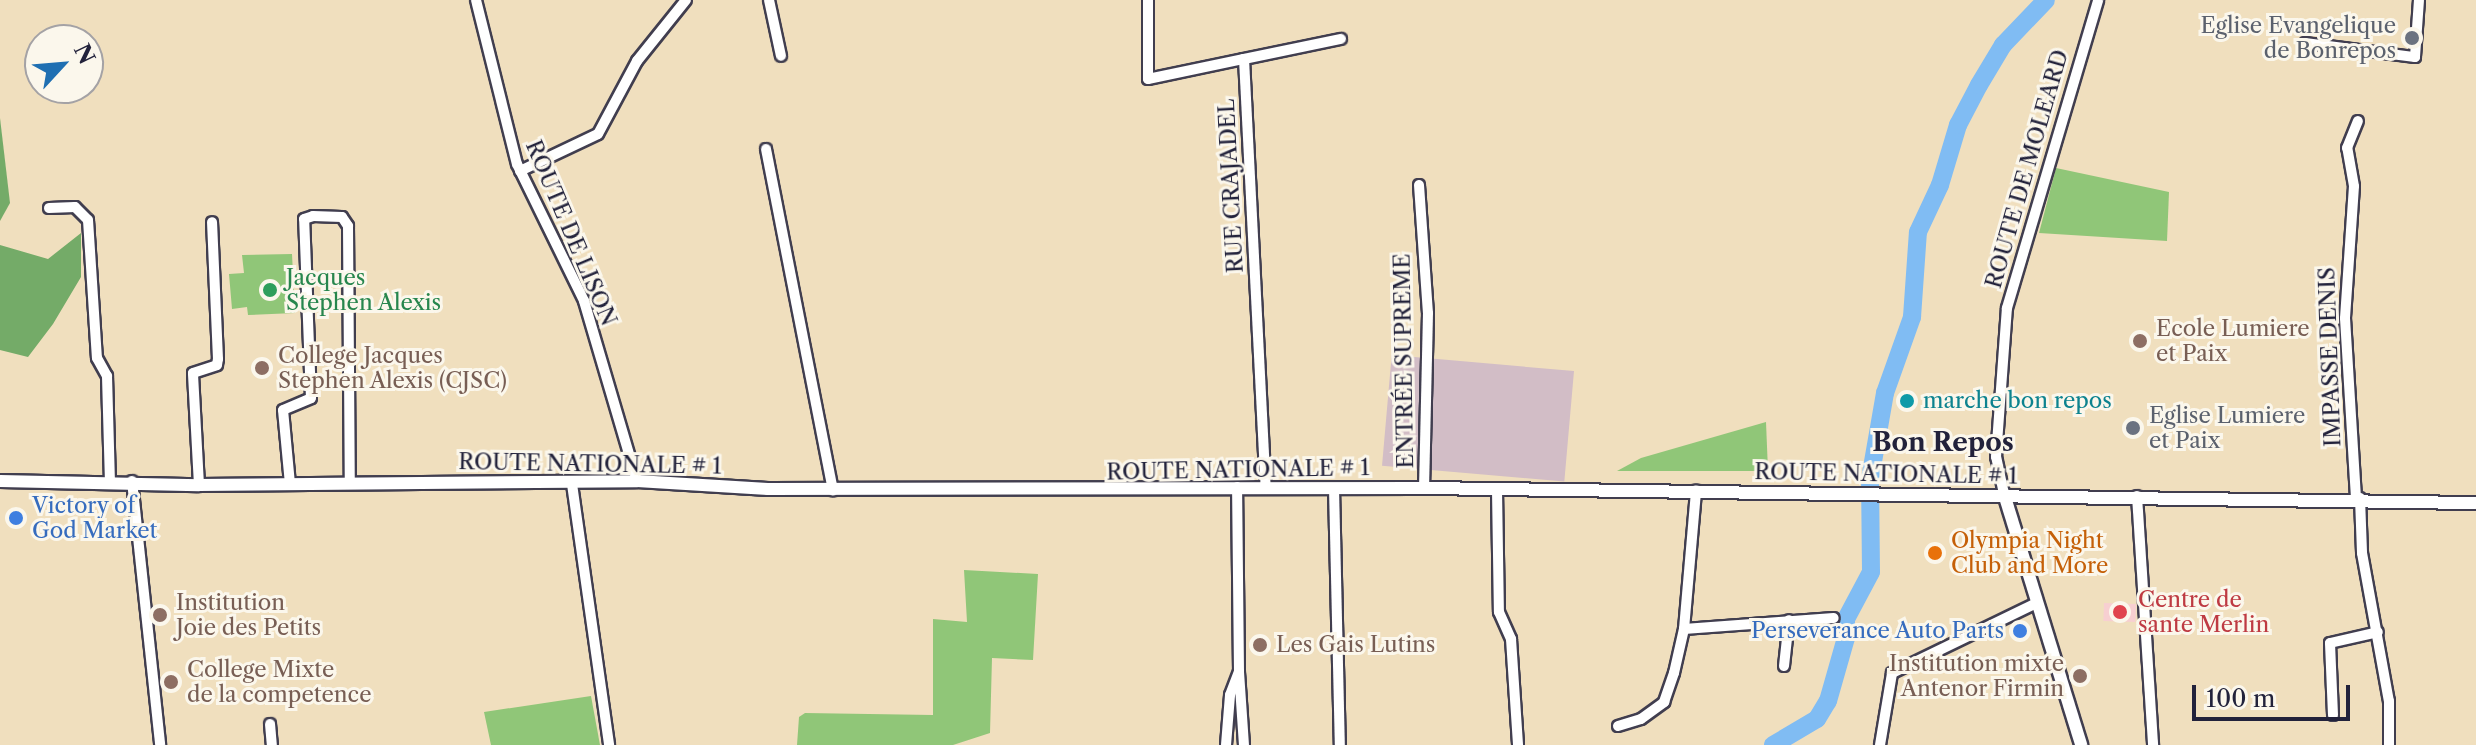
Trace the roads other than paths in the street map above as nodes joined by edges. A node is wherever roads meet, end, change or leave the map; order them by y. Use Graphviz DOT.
graph roads {
  1 [pos="476,0"];
  2 [pos="686,0"];
  3 [pos="769,0"];
  4 [pos="1148,0"];
  5 [pos="2098,0"];
  6 [pos="2419,0"];
  7 [pos="1341,39"];
  8 [pos="2305,43"];
  9 [pos="781,56"];
  10 [pos="1244,59"];
  11 [pos="2358,121"];
  12 [pos="766,149"];
  13 [pos="520,171"];
  14 [pos="1419,185"];
  15 [pos="49,208"];
  16 [pos="212,222"];
  17 [pos="0,481"];
  18 [pos="132,481"];
  19 [pos="637,481"];
  20 [pos="110,482"];
  21 [pos="350,482"];
  22 [pos="290,484"];
  23 [pos="572,484"];
  24 [pos="199,485"];
  25 [pos="1237,487"];
  26 [pos="1266,488"];
  27 [pos="1334,488"];
  28 [pos="1424,488"];
  29 [pos="833,490"];
  30 [pos="1497,490"];
  31 [pos="1696,491"];
  32 [pos="2004,494"];
  33 [pos="2137,496"];
  34 [pos="2358,498"];
  35 [pos="2476,503"];
  36 [pos="2035,604"];
  37 [pos="1834,618"];
  38 [pos="1789,620"];
  39 [pos="1684,629"];
  40 [pos="2378,632"];
  41 [pos="1784,666"];
  42 [pos="1239,672"];
  43 [pos="2333,715"];
  44 [pos="270,724"];
  45 [pos="1618,726"];
  46 [pos="160,745"];
  47 [pos="272,745"];
  48 [pos="609,745"];
  49 [pos="1226,745"];
  50 [pos="1244,745"];
  51 [pos="1340,745"];
  52 [pos="1518,745"];
  53 [pos="1880,745"];
  54 [pos="2081,745"];
  55 [pos="2153,745"];
  56 [pos="2389,745"];
  1 -- 13 [label="street, ROUTE DE LISON"];
  2 -- 13 [label="street"];
  3 -- 9 [label="street"];
  4 -- 10 [label="street"];
  5 -- 32 [label="street, ROUTE DE MOLEARD"];
  6 -- 8 [label="street"];
  7 -- 10 [label="street"];
  10 -- 26 [label="street, RUE CRAJADEL"];
  11 -- 34 [label="street, IMPASSE DENIS"];
  12 -- 29 [label="street"];
  13 -- 19 [label="street, ROUTE DE LISON"];
  14 -- 28 [label="street, ENTRÉE SUPREME"];
  15 -- 20 [label="street"];
  16 -- 24 [label="street"];
  17 -- 20 [label="main road, ROUTE NATIONALE # 1"];
  18 -- 20 [label="main road, ROUTE NATIONALE # 1"];
  18 -- 24 [label="main road, ROUTE NATIONALE # 1"];
  18 -- 46 [label="street"];
  19 -- 23 [label="main road, ROUTE NATIONALE # 1"];
  19 -- 29 [label="main road, ROUTE NATIONALE # 1"];
  21 -- 22 [label="main road, ROUTE NATIONALE # 1"];
  21 -- 22 [label="street"];
  21 -- 23 [label="main road, ROUTE NATIONALE # 1"];
  22 -- 24 [label="main road, ROUTE NATIONALE # 1"];
  23 -- 48 [label="street"];
  25 -- 26 [label="main road, ROUTE NATIONALE # 1"];
  25 -- 29 [label="main road, ROUTE NATIONALE # 1"];
  25 -- 42 [label="street"];
  26 -- 27 [label="main road, ROUTE NATIONALE # 1"];
  27 -- 28 [label="main road, ROUTE NATIONALE # 1"];
  27 -- 51 [label="street"];
  28 -- 30 [label="main road, ROUTE NATIONALE # 1"];
  30 -- 31 [label="main road, ROUTE NATIONALE # 1"];
  30 -- 52 [label="street"];
  31 -- 32 [label="main road, ROUTE NATIONALE # 1"];
  31 -- 39 [label="street"];
  32 -- 33 [label="main road, ROUTE NATIONALE # 1"];
  32 -- 36 [label="main road"];
  33 -- 34 [label="main road, ROUTE NATIONALE # 1"];
  33 -- 55 [label="street"];
  34 -- 35 [label="main road, ROUTE NATIONALE # 1"];
  34 -- 40 [label="street, IMPASSE DENIS"];
  36 -- 53 [label="street"];
  36 -- 54 [label="main road"];
  37 -- 38 [label="street"];
  38 -- 39 [label="street"];
  38 -- 41 [label="street"];
  39 -- 45 [label="street"];
  40 -- 43 [label="street"];
  40 -- 56 [label="street, IMPASSE DENIS"];
  42 -- 49 [label="street"];
  42 -- 50 [label="street"];
  44 -- 47 [label="street"];
}
